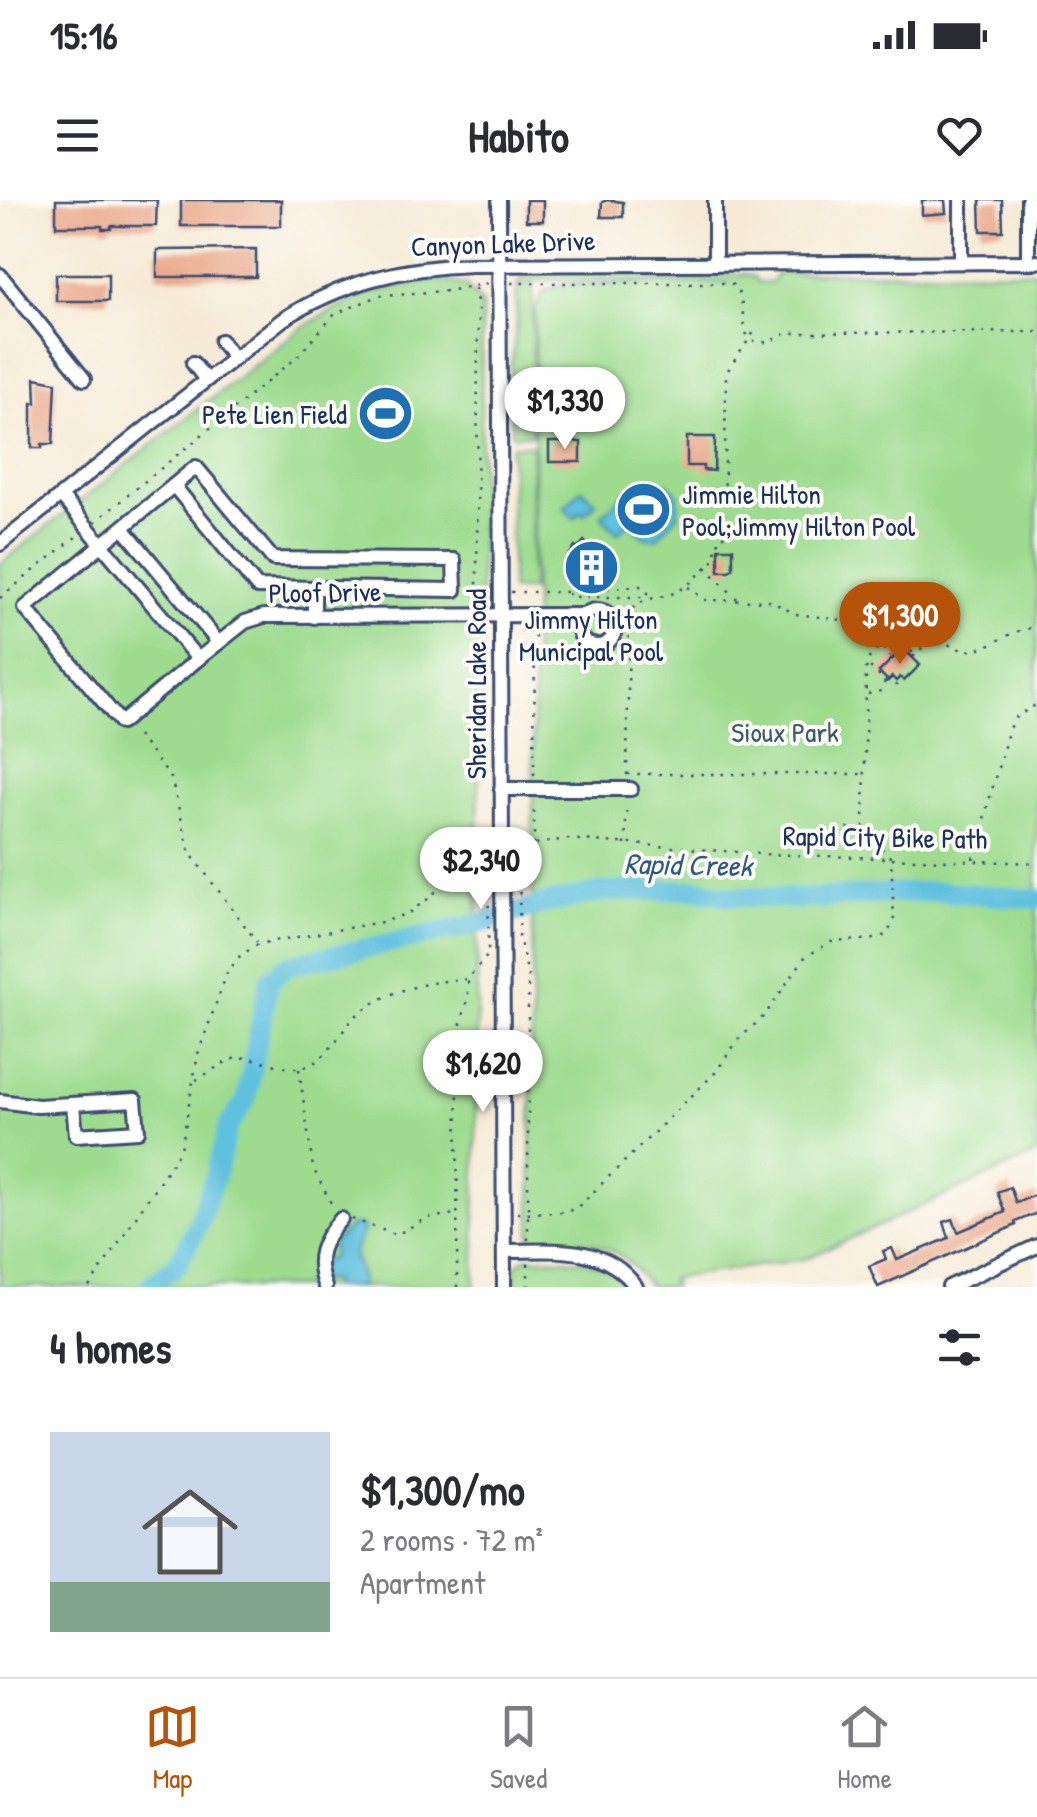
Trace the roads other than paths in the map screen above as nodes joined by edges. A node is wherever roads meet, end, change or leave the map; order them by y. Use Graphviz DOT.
graph roads {
  1 [pos="499,200"];
  2 [pos="715,200"];
  3 [pos="961,200"];
  4 [pos="1028,200"];
  5 [pos="961,262"];
  6 [pos="1033,262"];
  7 [pos="499,264"];
  8 [pos="715,264"];
  9 [pos="0,275"];
  10 [pos="221,340"];
  11 [pos="233,357"];
  12 [pos="193,363"];
  13 [pos="84,379"];
  14 [pos="205,380"];
  15 [pos="174,486"];
  16 [pos="61,496"];
  17 [pos="124,528"];
  18 [pos="0,544"];
  19 [pos="102,546"];
  20 [pos="314,588"];
  21 [pos="385,589"];
  22 [pos="585,615"];
  23 [pos="314,617"];
  24 [pos="384,617"];
  25 [pos="500,617"];
  26 [pos="218,642"];
  27 [pos="198,659"];
  28 [pos="501,789"];
  29 [pos="629,789"];
  30 [pos="0,1101"];
  31 [pos="73,1105"];
  32 [pos="341,1219"];
  33 [pos="1037,1246"];
  34 [pos="504,1251"];
  35 [pos="324,1287"];
  36 [pos="504,1287"];
  37 [pos="636,1287"];
  38 [pos="948,1287"];
  1 -- 7 [label="street, Sheridan Lake Road"];
  2 -- 8 [label="street"];
  3 -- 5 [label="street"];
  4 -- 6 [label="street"];
  5 -- 6 [label="street, Canyon Lake Drive"];
  5 -- 8 [label="street, Canyon Lake Drive"];
  7 -- 8 [label="street, Canyon Lake Drive"];
  7 -- 11 [label="street, Canyon Lake Drive"];
  7 -- 25 [label="street, Sheridan Lake Road"];
  9 -- 13 [label="street"];
  10 -- 11 [label="street"];
  11 -- 14 [label="street, Canyon Lake Drive"];
  12 -- 14 [label="street"];
  14 -- 16 [label="street, Canyon Lake Drive"];
  15 -- 17 [label="street"];
  15 -- 20 [label="street"];
  15 -- 21 [label="street"];
  16 -- 18 [label="street, Canyon Lake Drive"];
  16 -- 19 [label="street"];
  17 -- 19 [label="street"];
  17 -- 26 [label="street"];
  19 -- 27 [label="street"];
  19 -- 27 [label="street, Ploof Drive"];
  20 -- 21 [label="street"];
  20 -- 23 [label="street"];
  21 -- 24 [label="street"];
  22 -- 25 [label="street, Ploof Drive"];
  23 -- 24 [label="street, Ploof Drive"];
  23 -- 26 [label="street, Ploof Drive"];
  24 -- 25 [label="street, Ploof Drive"];
  25 -- 28 [label="street, Sheridan Lake Road"];
  26 -- 27 [label="street, Ploof Drive"];
  28 -- 29 [label="street"];
  28 -- 34 [label="street, Sheridan Lake Road"];
  30 -- 31 [label="street"];
  31 -- 31 [label="street"];
  32 -- 35 [label="street"];
  33 -- 38 [label="street"];
  34 -- 36 [label="street, Sheridan Lake Road"];
  34 -- 37 [label="street"];
}
